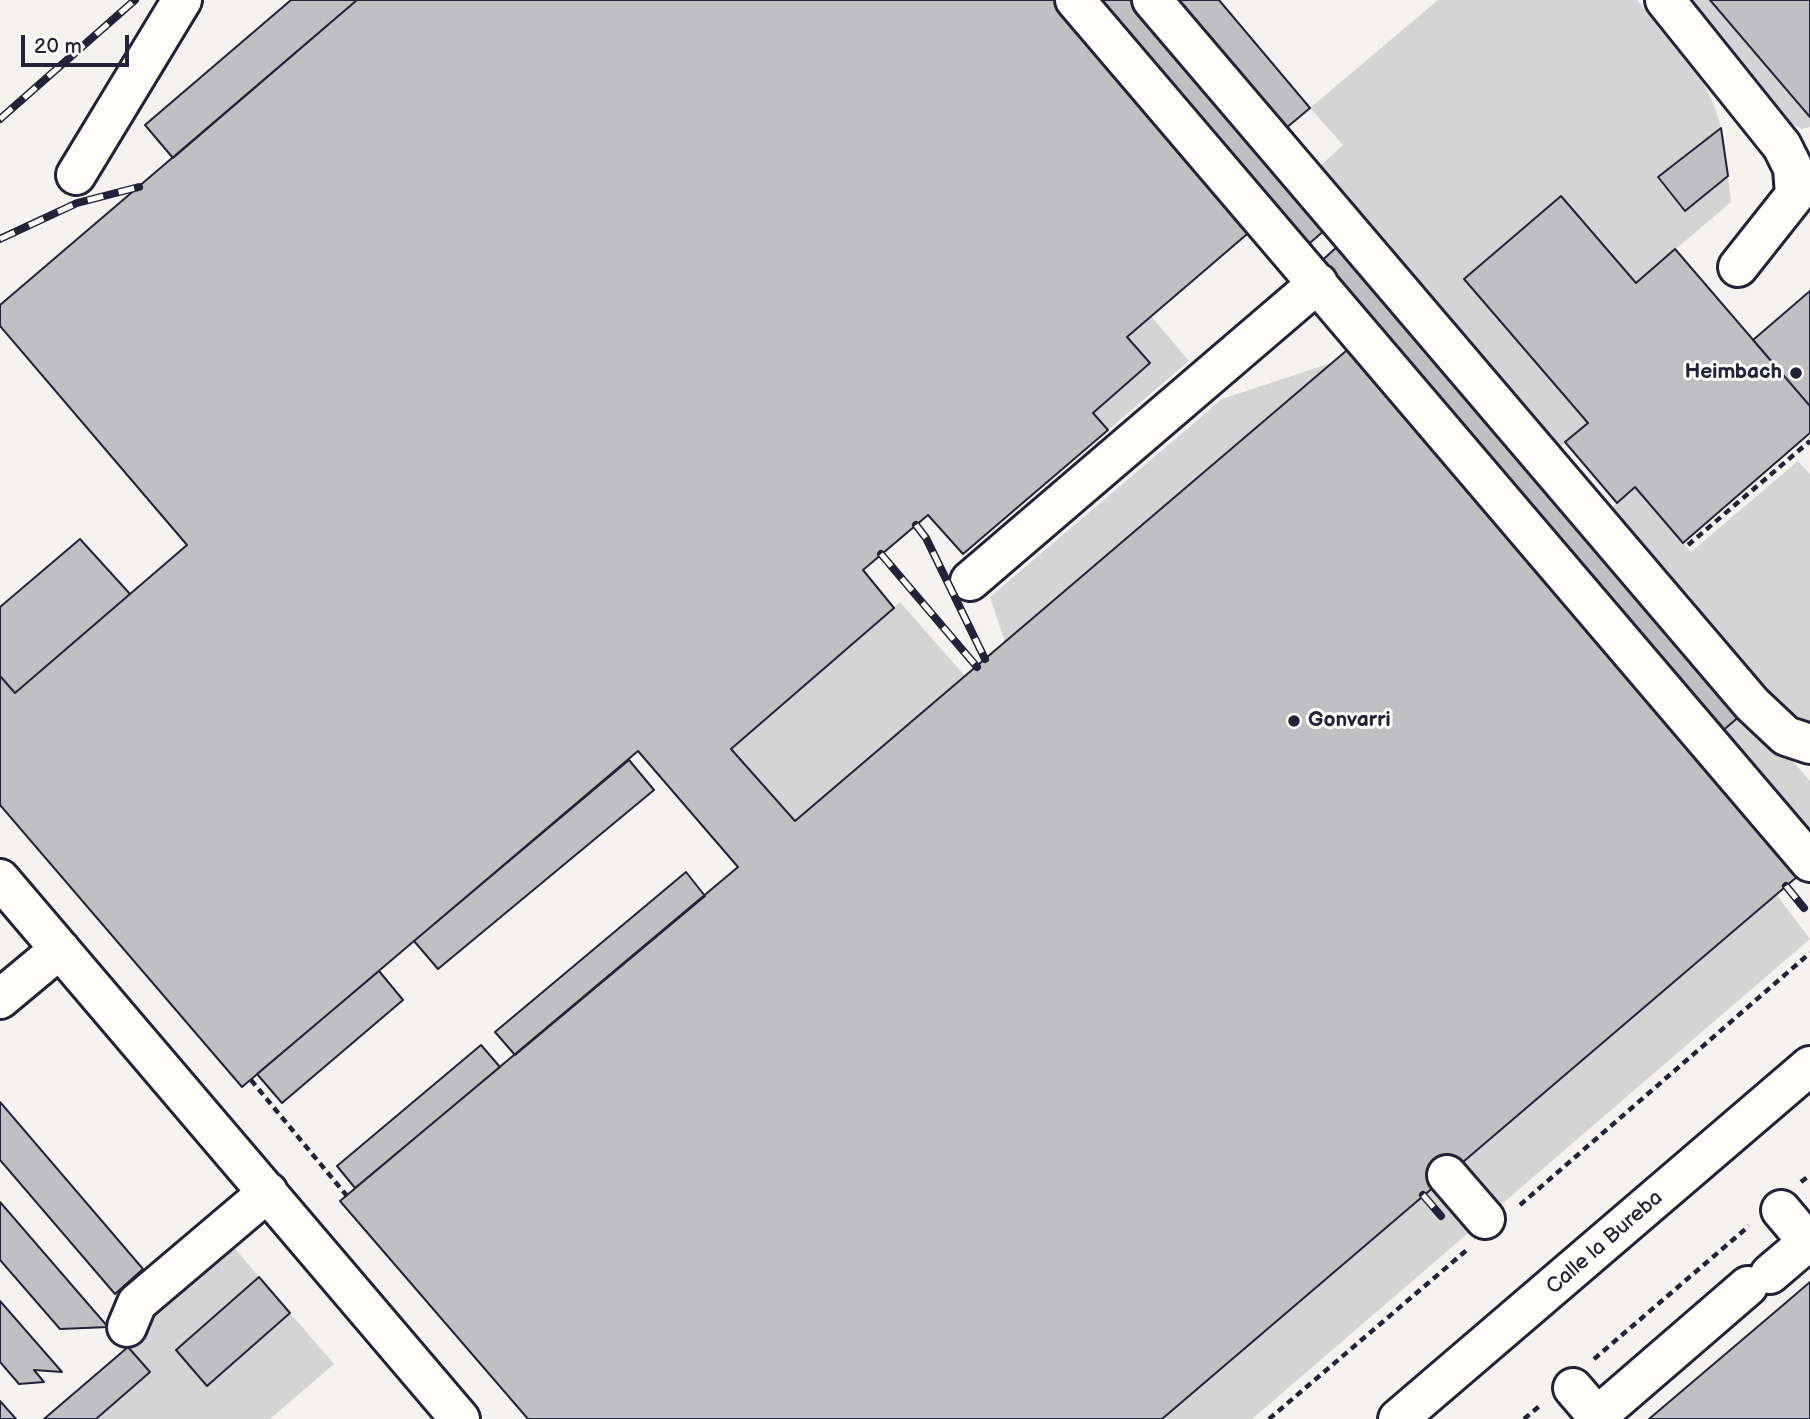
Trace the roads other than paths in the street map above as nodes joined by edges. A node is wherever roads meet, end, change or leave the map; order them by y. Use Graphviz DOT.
graph roads {
  1 [pos="182,0"];
  2 [pos="1074,0"];
  3 [pos="1153,0"];
  4 [pos="1665,0"];
  5 [pos="76,175"];
  6 [pos="1738,267"];
  7 [pos="1318,283"];
  8 [pos="970,581"];
  9 [pos="1810,744"];
  10 [pos="1810,862"];
  11 [pos="0,879"];
  12 [pos="60,949"];
  13 [pos="0,999"];
  14 [pos="1810,1066"];
  15 [pos="1447,1175"];
  16 [pos="268,1192"];
  17 [pos="1768,1216"];
  18 [pos="1491,1224"];
  19 [pos="1809,1241"];
  20 [pos="127,1327"];
  21 [pos="1581,1397"];
  22 [pos="1400,1418"];
  23 [pos="460,1419"];
  1 -- 5 [label="street"];
  2 -- 7 [label="street"];
  3 -- 9 [label="street"];
  4 -- 6 [label="street"];
  7 -- 8 [label="street"];
  7 -- 10 [label="street"];
  11 -- 12 [label="street"];
  12 -- 13 [label="street"];
  12 -- 16 [label="street"];
  14 -- 22 [label="street, Calle la Bureba"];
  15 -- 18 [label="street"];
  16 -- 20 [label="street"];
  16 -- 23 [label="street"];
  17 -- 19 [label="street"];
  19 -- 21 [label="street"];
}
